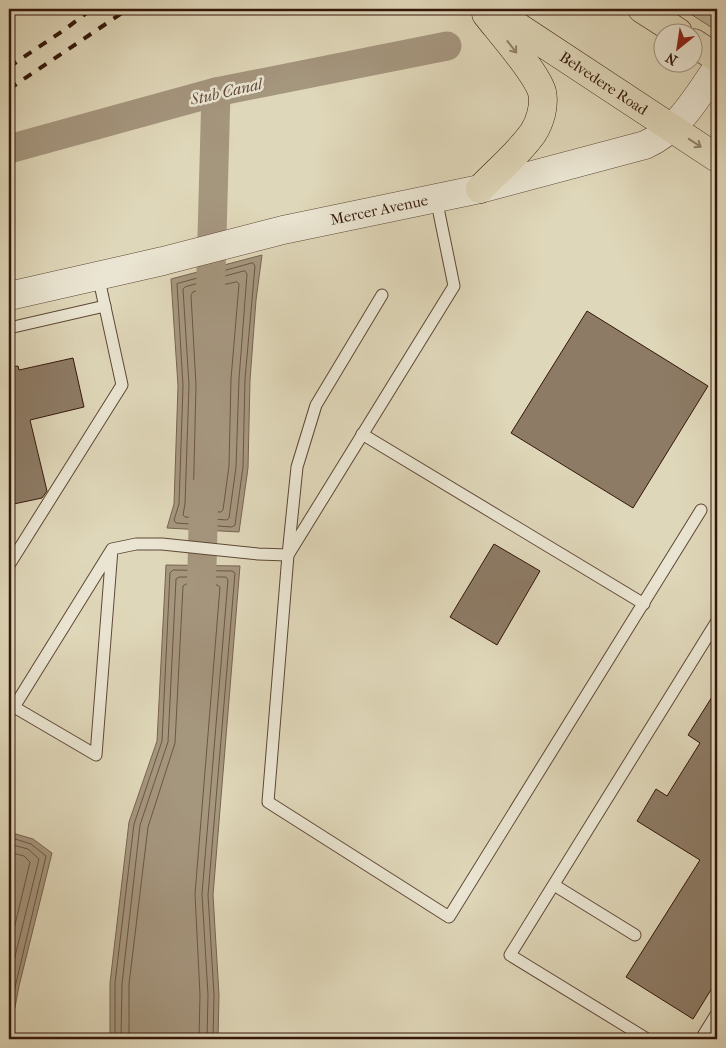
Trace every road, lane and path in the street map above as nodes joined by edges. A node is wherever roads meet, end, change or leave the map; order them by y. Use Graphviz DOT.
graph roads {
  1 [pos="482,9"];
  2 [pos="491,9"];
  3 [pos="642,9"];
  4 [pos="662,22"];
  5 [pos="704,50"];
  6 [pos="717,58"];
  7 [pos="717,68"];
  8 [pos="672,128"];
  9 [pos="717,158"];
  10 [pos="480,189"];
  11 [pos="436,198"];
  12 [pos="98,276"];
  13 [pos="382,295"];
  14 [pos="9,296"];
  15 [pos="105,306"];
  16 [pos="9,328"];
  17 [pos="362,434"];
  18 [pos="701,510"];
  19 [pos="112,549"];
  20 [pos="288,554"];
  21 [pos="9,565"];
  22 [pos="644,604"];
  23 [pos="717,621"];
  24 [pos="554,885"];
  25 [pos="636,935"];
  26 [pos="717,1013"];
  27 [pos="646,1039"];
  28 [pos="701,1039"];
  1 -- 10 [label="main road, one-way"];
  2 -- 8 [label="main road, Belvedere Road"];
  3 -- 4 [label="main road"];
  5 -- 6 [label="main road"];
  7 -- 8 [label="street, Mercer Avenue"];
  8 -- 9 [label="main road, Belvedere Road, one-way"];
  8 -- 10 [label="street, Mercer Avenue"];
  10 -- 11 [label="street, Mercer Avenue"];
  11 -- 12 [label="street, Mercer Avenue"];
  11 -- 17 [label="lane"];
  12 -- 14 [label="street, Mercer Avenue"];
  12 -- 15 [label="lane"];
  13 -- 20 [label="lane"];
  15 -- 16 [label="lane"];
  15 -- 21 [label="lane"];
  17 -- 20 [label="lane"];
  17 -- 22 [label="lane"];
  18 -- 22 [label="lane"];
  19 -- 19 [label="lane"];
  19 -- 20 [label="lane"];
  20 -- 22 [label="lane"];
  23 -- 24 [label="lane"];
  24 -- 25 [label="lane"];
  24 -- 27 [label="lane"];
  26 -- 28 [label="lane"];
}
